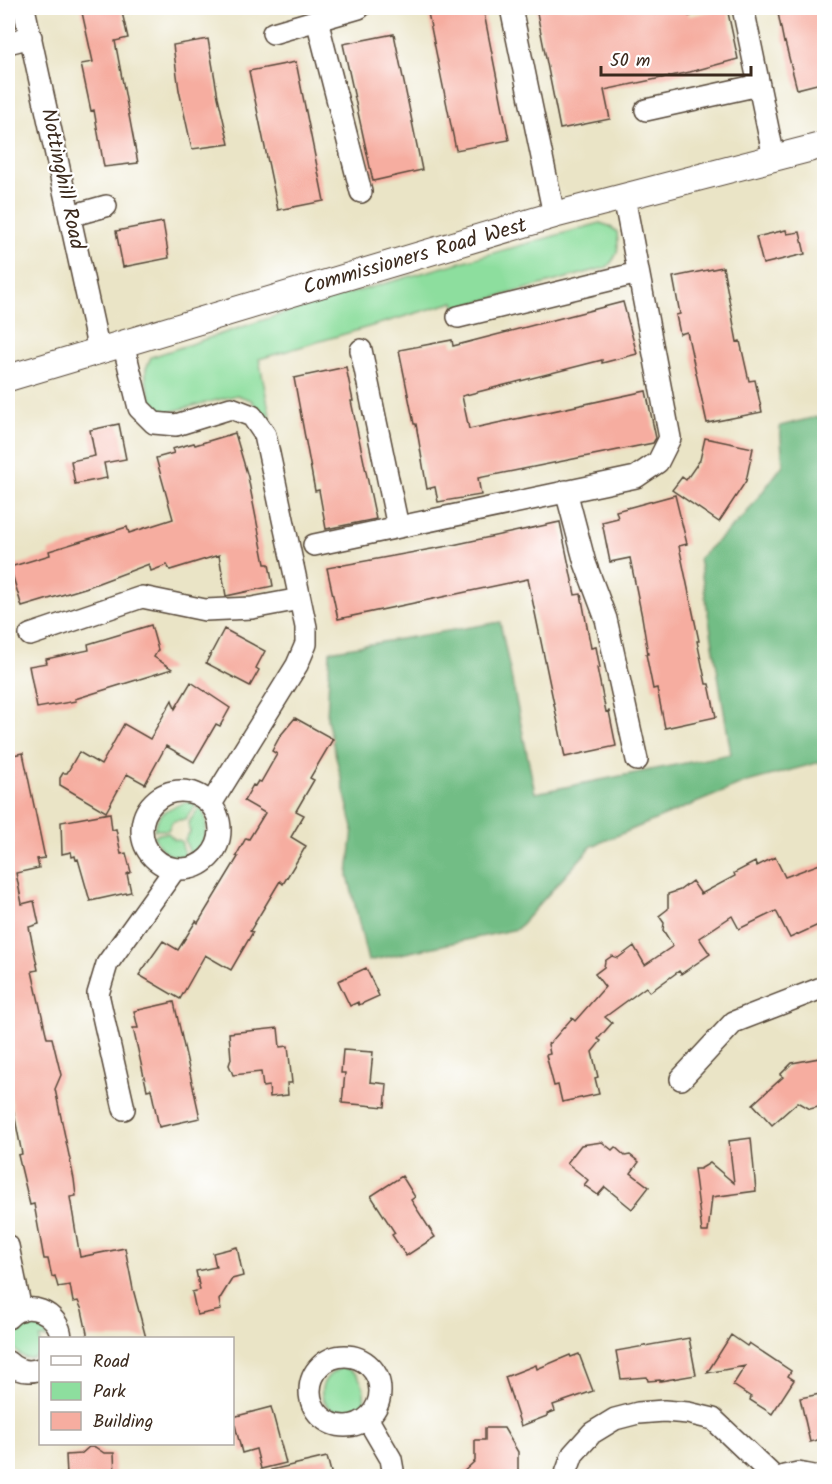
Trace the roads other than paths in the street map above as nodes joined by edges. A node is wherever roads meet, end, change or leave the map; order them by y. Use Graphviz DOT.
graph roads {
  1 [pos="24,8"];
  2 [pos="359,8"];
  3 [pos="511,8"];
  4 [pos="743,8"];
  5 [pos="318,20"];
  6 [pos="273,33"];
  7 [pos="31,37"];
  8 [pos="8,43"];
  9 [pos="759,85"];
  10 [pos="646,110"];
  11 [pos="825,145"];
  12 [pos="774,158"];
  13 [pos="361,192"];
  14 [pos="624,197"];
  15 [pos="106,206"];
  16 [pos="70,216"];
  17 [pos="554,216"];
  18 [pos="638,273"];
  19 [pos="458,317"];
  20 [pos="123,343"];
  21 [pos="361,350"];
  22 [pos="99,351"];
  23 [pos="8,378"];
  24 [pos="566,491"];
  25 [pos="398,527"];
  26 [pos="314,545"];
  27 [pos="300,599"];
  28 [pos="30,635"];
  29 [pos="636,760"];
  30 [pos="211,804"];
  31 [pos="175,869"];
  32 [pos="825,987"];
  33 [pos="681,1079"];
  34 [pos="124,1109"];
  35 [pos="8,1246"];
  36 [pos="14,1314"];
  37 [pos="61,1337"];
  38 [pos="8,1362"];
  39 [pos="39,1370"];
  40 [pos="367,1418"];
  41 [pos="394,1476"];
  42 [pos="565,1476"];
  43 [pos="773,1476"];
  44 [pos="784,1476"];
  45 [pos="814,1476"];
  1 -- 7 [label="street, Nottinghill Road"];
  2 -- 5 [label="street"];
  3 -- 17 [label="street"];
  4 -- 9 [label="street"];
  5 -- 6 [label="street"];
  5 -- 13 [label="street"];
  7 -- 8 [label="street"];
  7 -- 16 [label="street, Nottinghill Road"];
  9 -- 10 [label="street"];
  9 -- 12 [label="street"];
  11 -- 12 [label="main road, Commissioners Road West"];
  12 -- 14 [label="main road, Commissioners Road West"];
  14 -- 17 [label="main road, Commissioners Road West"];
  14 -- 18 [label="street"];
  15 -- 16 [label="street"];
  16 -- 22 [label="street, Nottinghill Road"];
  17 -- 20 [label="main road, Commissioners Road West"];
  18 -- 19 [label="street"];
  18 -- 24 [label="street"];
  20 -- 22 [label="main road, Commissioners Road West"];
  20 -- 27 [label="street"];
  21 -- 25 [label="street"];
  22 -- 23 [label="main road, Commissioners Road West"];
  24 -- 25 [label="street"];
  24 -- 29 [label="street"];
  25 -- 26 [label="street"];
  27 -- 28 [label="street"];
  27 -- 30 [label="street"];
  30 -- 31 [label="street"];
  30 -- 31 [label="street"];
  31 -- 34 [label="street"];
  32 -- 33 [label="street"];
  35 -- 36 [label="street"];
  36 -- 37 [label="street"];
  38 -- 39 [label="street"];
  40 -- 41 [label="street"];
  42 -- 43 [label="street"];
  44 -- 45 [label="street"];
}
